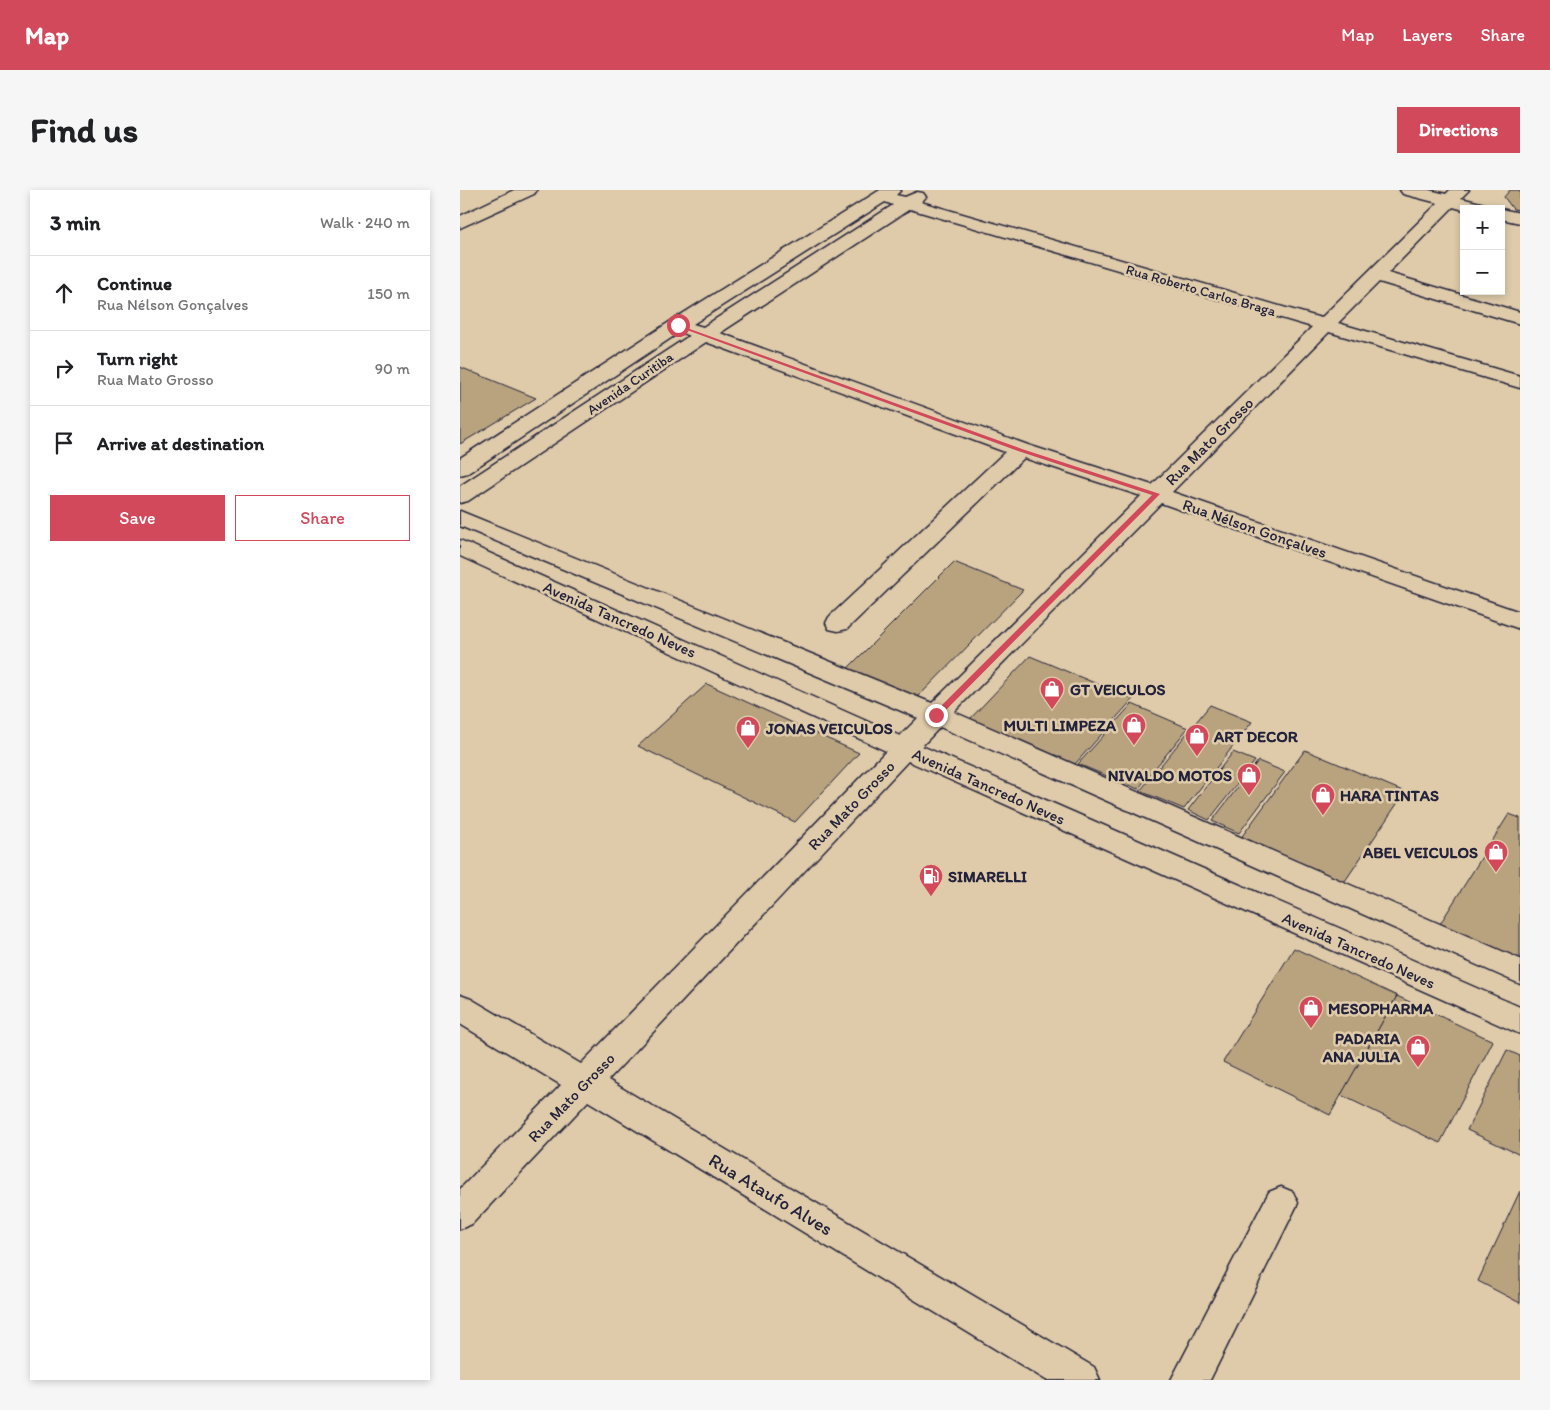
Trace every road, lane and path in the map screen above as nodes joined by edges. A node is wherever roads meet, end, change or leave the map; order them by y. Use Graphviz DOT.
graph roads {
  1 [pos="927,190"];
  2 [pos="1409,190"];
  3 [pos="488,192"];
  4 [pos="524,192"];
  5 [pos="887,193"];
  6 [pos="1455,195"];
  7 [pos="907,203"];
  8 [pos="1474,205"];
  9 [pos="1505,215"];
  10 [pos="1520,218"];
  11 [pos="460,224"];
  12 [pos="1376,276"];
  13 [pos="1520,318"];
  14 [pos="678,325"];
  15 [pos="1324,327"];
  16 [pos="704,335"];
  17 [pos="1520,382"];
  18 [pos="1020,450"];
  19 [pos="460,468"];
  20 [pos="1156,494"];
  21 [pos="460,496"];
  22 [pos="460,518"];
  23 [pos="460,547"];
  24 [pos="1520,620"];
  25 [pos="838,623"];
  26 [pos="936,715"];
  27 [pos="905,749"];
  28 [pos="1520,972"];
  29 [pos="460,1008"];
  30 [pos="1520,1021"];
  31 [pos="585,1082"];
  32 [pos="1281,1203"];
  33 [pos="460,1212"];
  34 [pos="1081,1380"];
  35 [pos="1190,1380"];
  1 -- 7 [label="street, Avenida Curitiba"];
  2 -- 6 [label="street"];
  3 -- 4 [label="street"];
  4 -- 11 [label="street"];
  5 -- 7 [label="street, Rua Roberto Carlos Braga"];
  5 -- 14 [label="street, Avenida Curitiba"];
  6 -- 8 [label="street"];
  6 -- 12 [label="street, Rua Mato Grosso"];
  7 -- 15 [label="street, Rua Roberto Carlos Braga"];
  7 -- 16 [label="street, Avenida Curitiba"];
  9 -- 10 [label="street"];
  12 -- 13 [label="street"];
  12 -- 15 [label="street, Rua Mato Grosso"];
  14 -- 16 [label="street, Rua Nélson Gonçalves"];
  14 -- 19 [label="street, Avenida Curitiba"];
  15 -- 17 [label="street, Rua Roberto Carlos Braga"];
  15 -- 20 [label="street, Rua Mato Grosso"];
  16 -- 18 [label="street, Rua Nélson Gonçalves"];
  16 -- 21 [label="street, Avenida Curitiba"];
  18 -- 20 [label="street, Rua Nélson Gonçalves"];
  18 -- 25 [label="street"];
  20 -- 24 [label="street, Rua Nélson Gonçalves"];
  20 -- 26 [label="street, Rua Mato Grosso"];
  22 -- 26 [label="street, Avenida Tancredo Neves"];
  23 -- 27 [label="street, Avenida Tancredo Neves"];
  26 -- 27 [label="street, Rua Mato Grosso"];
  26 -- 28 [label="street, Avenida Tancredo Neves"];
  27 -- 30 [label="street, Avenida Tancredo Neves"];
  27 -- 31 [label="street, Rua Mato Grosso"];
  29 -- 31 [label="street, Rua Ataufo Alves"];
  31 -- 33 [label="street, Rua Mato Grosso"];
  31 -- 34 [label="street, Rua Ataufo Alves"];
  32 -- 35 [label="street"];
}
